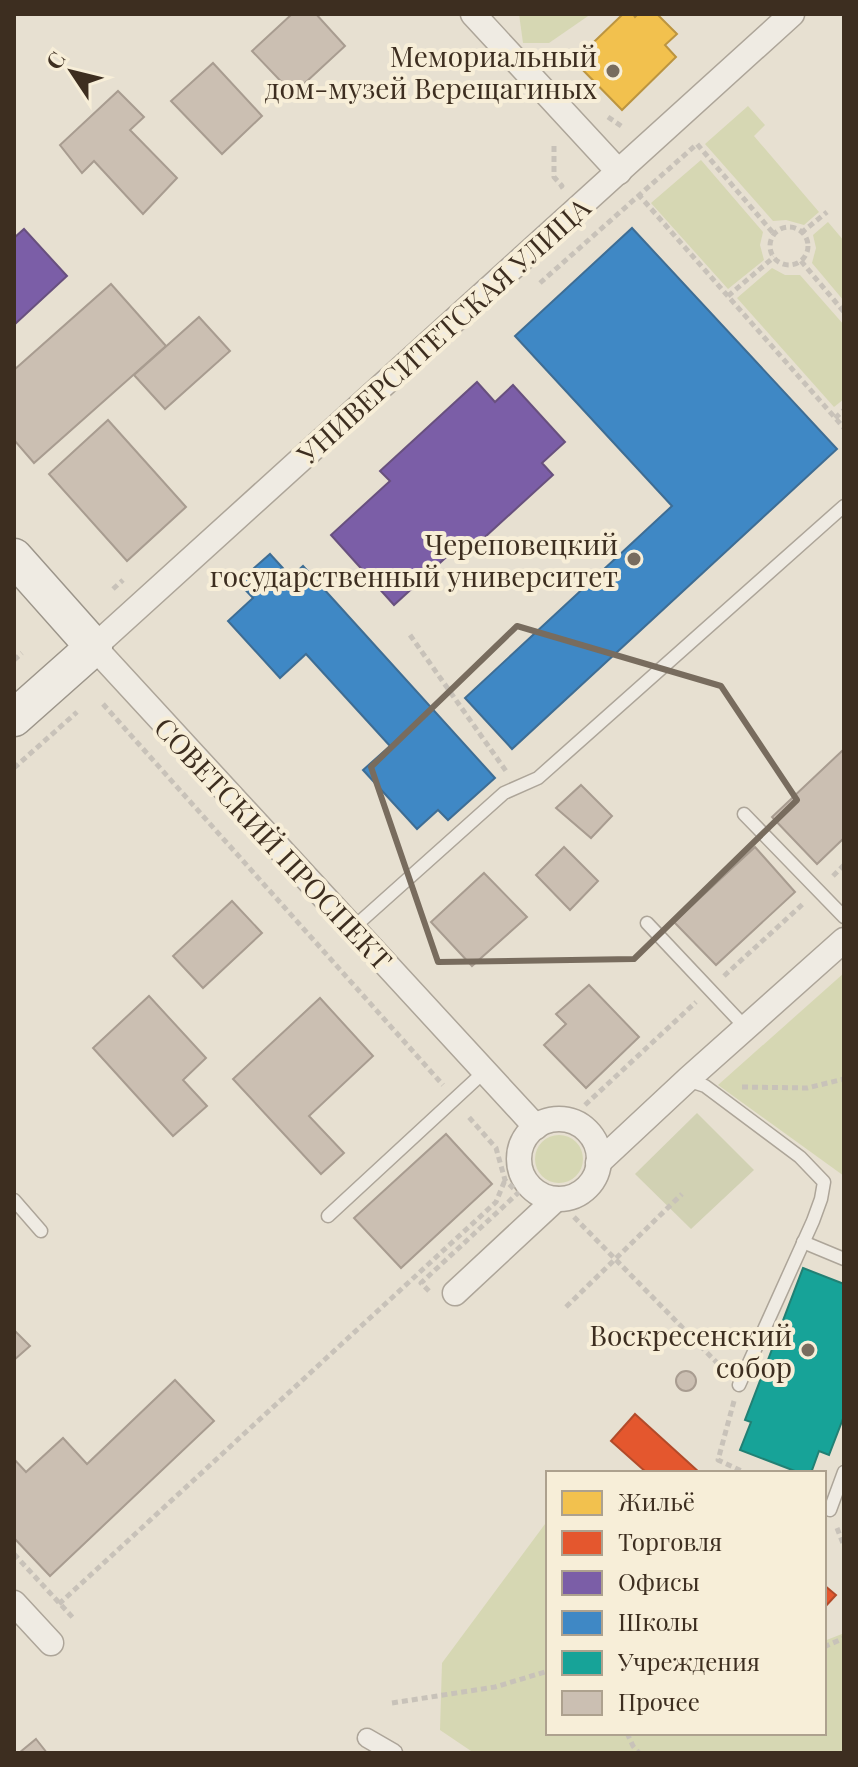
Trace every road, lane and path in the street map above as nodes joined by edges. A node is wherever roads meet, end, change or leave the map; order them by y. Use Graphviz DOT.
graph roads {
  1 [pos="473,14"];
  2 [pos="792,14"];
  3 [pos="619,172"];
  4 [pos="665,173"];
  5 [pos="827,212"];
  6 [pos="801,233"];
  7 [pos="774,234"];
  8 [pos="774,257"];
  9 [pos="801,261"];
  10 [pos="728,296"];
  11 [pos="844,312"];
  12 [pos="844,410"];
  13 [pos="835,418"];
  14 [pos="844,428"];
  15 [pos="844,506"];
  16 [pos="14,557"];
  17 [pos="410,635"];
  18 [pos="94,647"];
  19 [pos="22,653"];
  20 [pos="14,660"];
  21 [pos="103,704"];
  22 [pos="77,712"];
  23 [pos="14,718"];
  24 [pos="14,768"];
  25 [pos="517,787"];
  26 [pos="744,814"];
  27 [pos="844,917"];
  28 [pos="647,923"];
  29 [pos="353,928"];
  30 [pos="844,940"];
  31 [pos="746,1028"];
  32 [pos="485,1071"];
  33 [pos="844,1079"];
  34 [pos="696,1083"];
  35 [pos="454,1100"];
  36 [pos="536,1127"];
  37 [pos="598,1163"];
  38 [pos="505,1180"];
  39 [pos="682,1194"];
  40 [pos="14,1200"];
  41 [pos="562,1205"];
  42 [pos="328,1216"];
  43 [pos="41,1231"];
  44 [pos="803,1242"];
  45 [pos="615,1259"];
  46 [pos="844,1259"];
  47 [pos="429,1292"];
  48 [pos="455,1293"];
  49 [pos="566,1307"];
  50 [pos="739,1385"];
  51 [pos="742,1471"];
  52 [pos="844,1472"];
  53 [pos="830,1510"];
  54 [pos="14,1554"];
  55 [pos="14,1603"];
  56 [pos="59,1604"];
  57 [pos="75,1620"];
  58 [pos="51,1643"];
  59 [pos="546,1672"];
  60 [pos="392,1703"];
  61 [pos="628,1735"];
  62 [pos="367,1738"];
  63 [pos="393,1753"];
  64 [pos="639,1753"];
  1 -- 3 [label="street"];
  2 -- 3 [label="street, УНИВЕРСИТЕТСКАЯ УЛИЦА"];
  3 -- 10 [label="path"];
  3 -- 18 [label="street, УНИВЕРСИТЕТСКАЯ УЛИЦА"];
  4 -- 7 [label="path"];
  5 -- 6 [label="path"];
  6 -- 7 [label="path"];
  6 -- 9 [label="path"];
  7 -- 8 [label="path"];
  8 -- 9 [label="path"];
  8 -- 10 [label="path"];
  9 -- 11 [label="path"];
  10 -- 13 [label="path"];
  12 -- 13 [label="path"];
  13 -- 14 [label="path"];
  15 -- 25 [label="lane"];
  16 -- 18 [label="main road, СОВЕТСКИЙ ПРОСПЕКТ"];
  17 -- 25 [label="path"];
  18 -- 23 [label="main road"];
  18 -- 29 [label="street, СОВЕТСКИЙ ПРОСПЕКТ"];
  19 -- 20 [label="path"];
  21 -- 35 [label="path"];
  22 -- 24 [label="path"];
  25 -- 29 [label="lane"];
  26 -- 27 [label="lane"];
  28 -- 31 [label="lane"];
  29 -- 32 [label="street, СОВЕТСКИЙ ПРОСПЕКТ"];
  30 -- 31 [label="street"];
  31 -- 34 [label="street"];
  32 -- 35 [label="lane"];
  32 -- 36 [label="street, СОВЕТСКИЙ ПРОСПЕКТ"];
  33 -- 34 [label="path"];
  34 -- 37 [label="street"];
  34 -- 44 [label="lane"];
  35 -- 38 [label="path"];
  35 -- 42 [label="lane"];
  36 -- 37 [label="street"];
  36 -- 41 [label="street"];
  37 -- 41 [label="street"];
  38 -- 47 [label="path"];
  38 -- 56 [label="path"];
  39 -- 45 [label="path"];
  40 -- 43 [label="lane"];
  41 -- 45 [label="path"];
  41 -- 48 [label="street"];
  44 -- 46 [label="lane"];
  44 -- 50 [label="lane"];
  45 -- 49 [label="path"];
  45 -- 50 [label="path"];
  50 -- 51 [label="path"];
  52 -- 53 [label="lane"];
  54 -- 56 [label="path"];
  55 -- 58 [label="street"];
  56 -- 57 [label="path"];
  59 -- 60 [label="path"];
  61 -- 64 [label="path"];
  62 -- 63 [label="street"];
}
